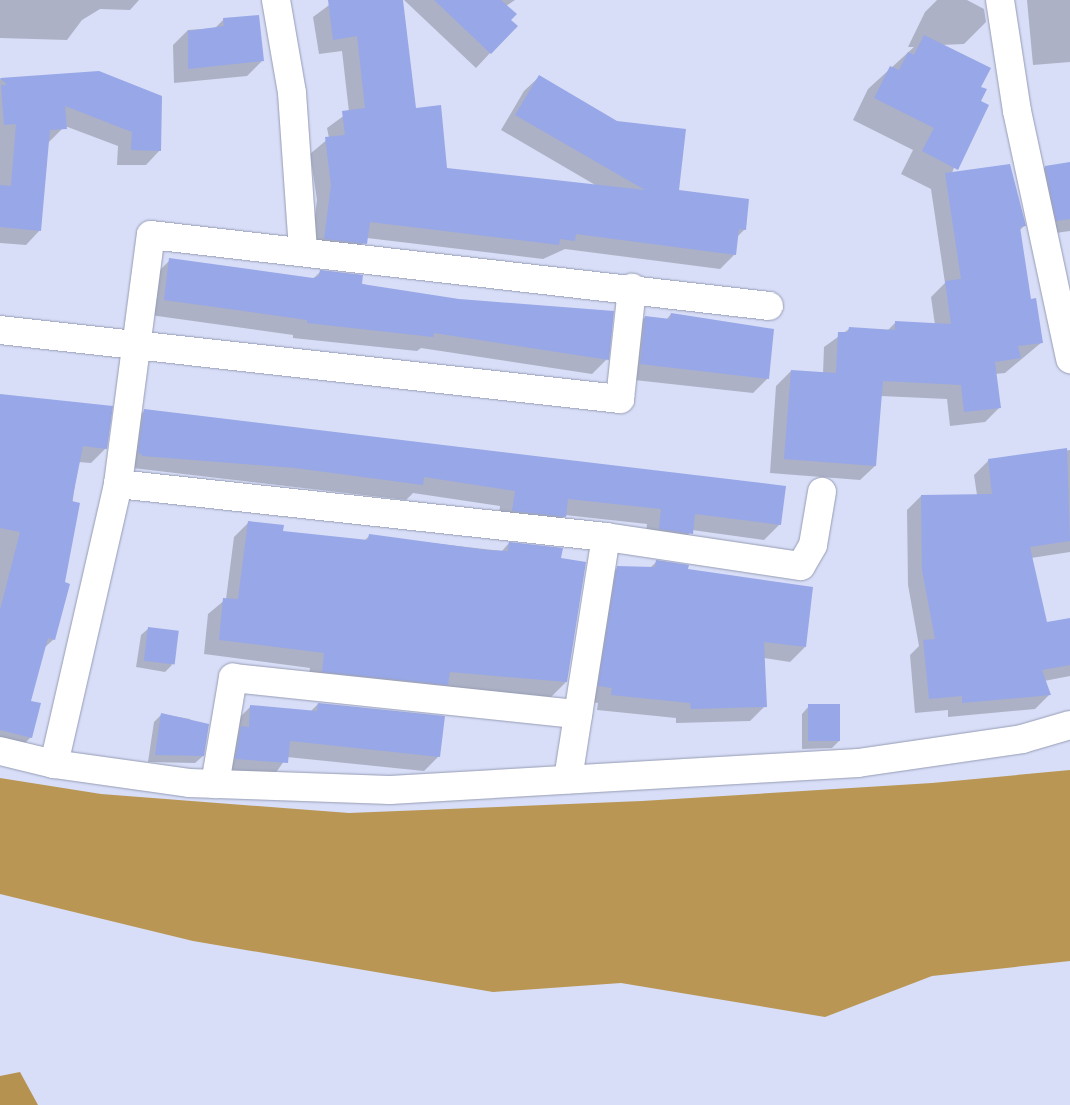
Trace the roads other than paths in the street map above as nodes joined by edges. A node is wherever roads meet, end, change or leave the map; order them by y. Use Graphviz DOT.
graph roads {
  1 [pos="276,0"];
  2 [pos="1000,0"];
  3 [pos="303,250"];
  4 [pos="632,288"];
  5 [pos="769,306"];
  6 [pos="0,330"];
  7 [pos="136,343"];
  8 [pos="1070,359"];
  9 [pos="118,484"];
  10 [pos="822,492"];
  11 [pos="606,537"];
  12 [pos="578,714"];
  13 [pos="1070,725"];
  14 [pos="0,751"];
  15 [pos="54,764"];
  16 [pos="568,779"];
  17 [pos="215,784"];
  1 -- 3 [label="street"];
  2 -- 8 [label="street"];
  3 -- 4 [label="street"];
  3 -- 7 [label="street"];
  4 -- 5 [label="street"];
  4 -- 7 [label="street"];
  6 -- 7 [label="street"];
  7 -- 9 [label="street"];
  9 -- 11 [label="street"];
  9 -- 15 [label="street"];
  10 -- 11 [label="street"];
  11 -- 12 [label="street"];
  12 -- 16 [label="street"];
  12 -- 17 [label="street"];
  13 -- 16 [label="street"];
  14 -- 15 [label="street"];
  15 -- 17 [label="street"];
  16 -- 17 [label="street"];
}
